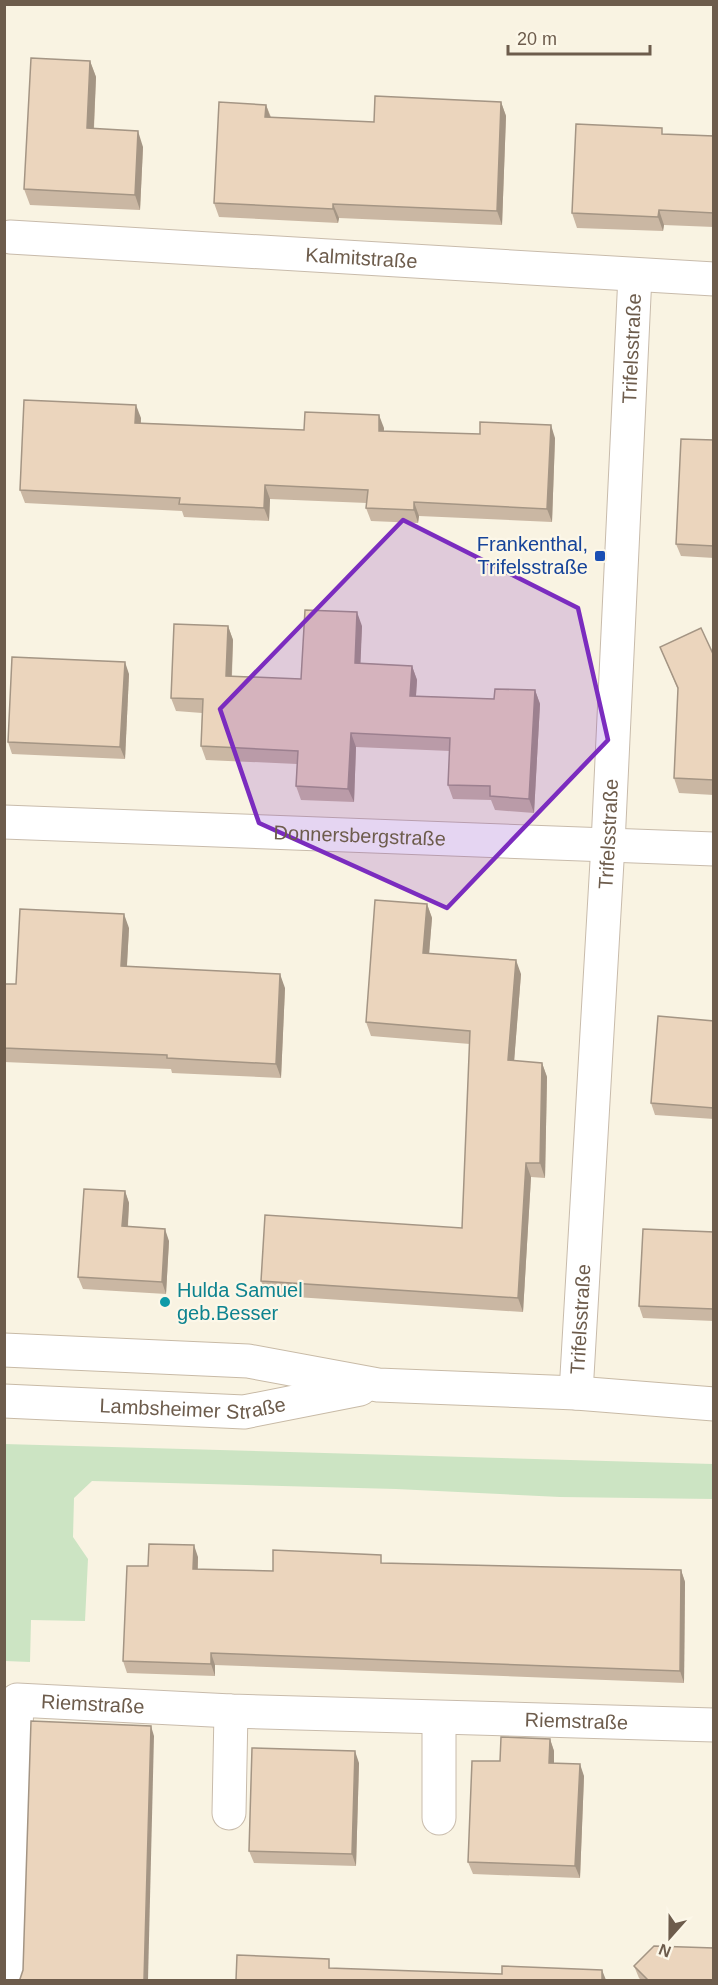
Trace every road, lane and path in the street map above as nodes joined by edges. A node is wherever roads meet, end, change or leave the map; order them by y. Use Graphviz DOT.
graph roads {
  1 [pos="10,237"];
  2 [pos="635,275"];
  3 [pos="714,279"];
  4 [pos="4,822"];
  5 [pos="608,844"];
  6 [pos="714,849"];
  7 [pos="4,1350"];
  8 [pos="378,1385"];
  9 [pos="576,1393"];
  10 [pos="4,1401"];
  11 [pos="714,1404"];
  12 [pos="231,1711"];
  13 [pos="439,1718"];
  14 [pos="714,1725"];
  15 [pos="229,1813"];
  16 [pos="439,1818"];
  17 [pos="8,1980"];
  1 -- 2 [label="street, Kalmitstraße"];
  2 -- 3 [label="street, Kalmitstraße"];
  2 -- 5 [label="street, Trifelsstraße"];
  4 -- 5 [label="street, Donnersbergstraße"];
  5 -- 6 [label="street, Donnersbergstraße"];
  5 -- 9 [label="street, Trifelsstraße"];
  7 -- 8 [label="street, Lambsheimer Straße"];
  8 -- 9 [label="street, Lambsheimer Straße"];
  8 -- 10 [label="street, Lambsheimer Straße"];
  9 -- 11 [label="street, Lambsheimer Straße"];
  12 -- 13 [label="street, Riemstraße"];
  12 -- 15 [label="street"];
  12 -- 17 [label="street, Riemstraße"];
  13 -- 14 [label="street, Riemstraße"];
  13 -- 16 [label="street"];
}
